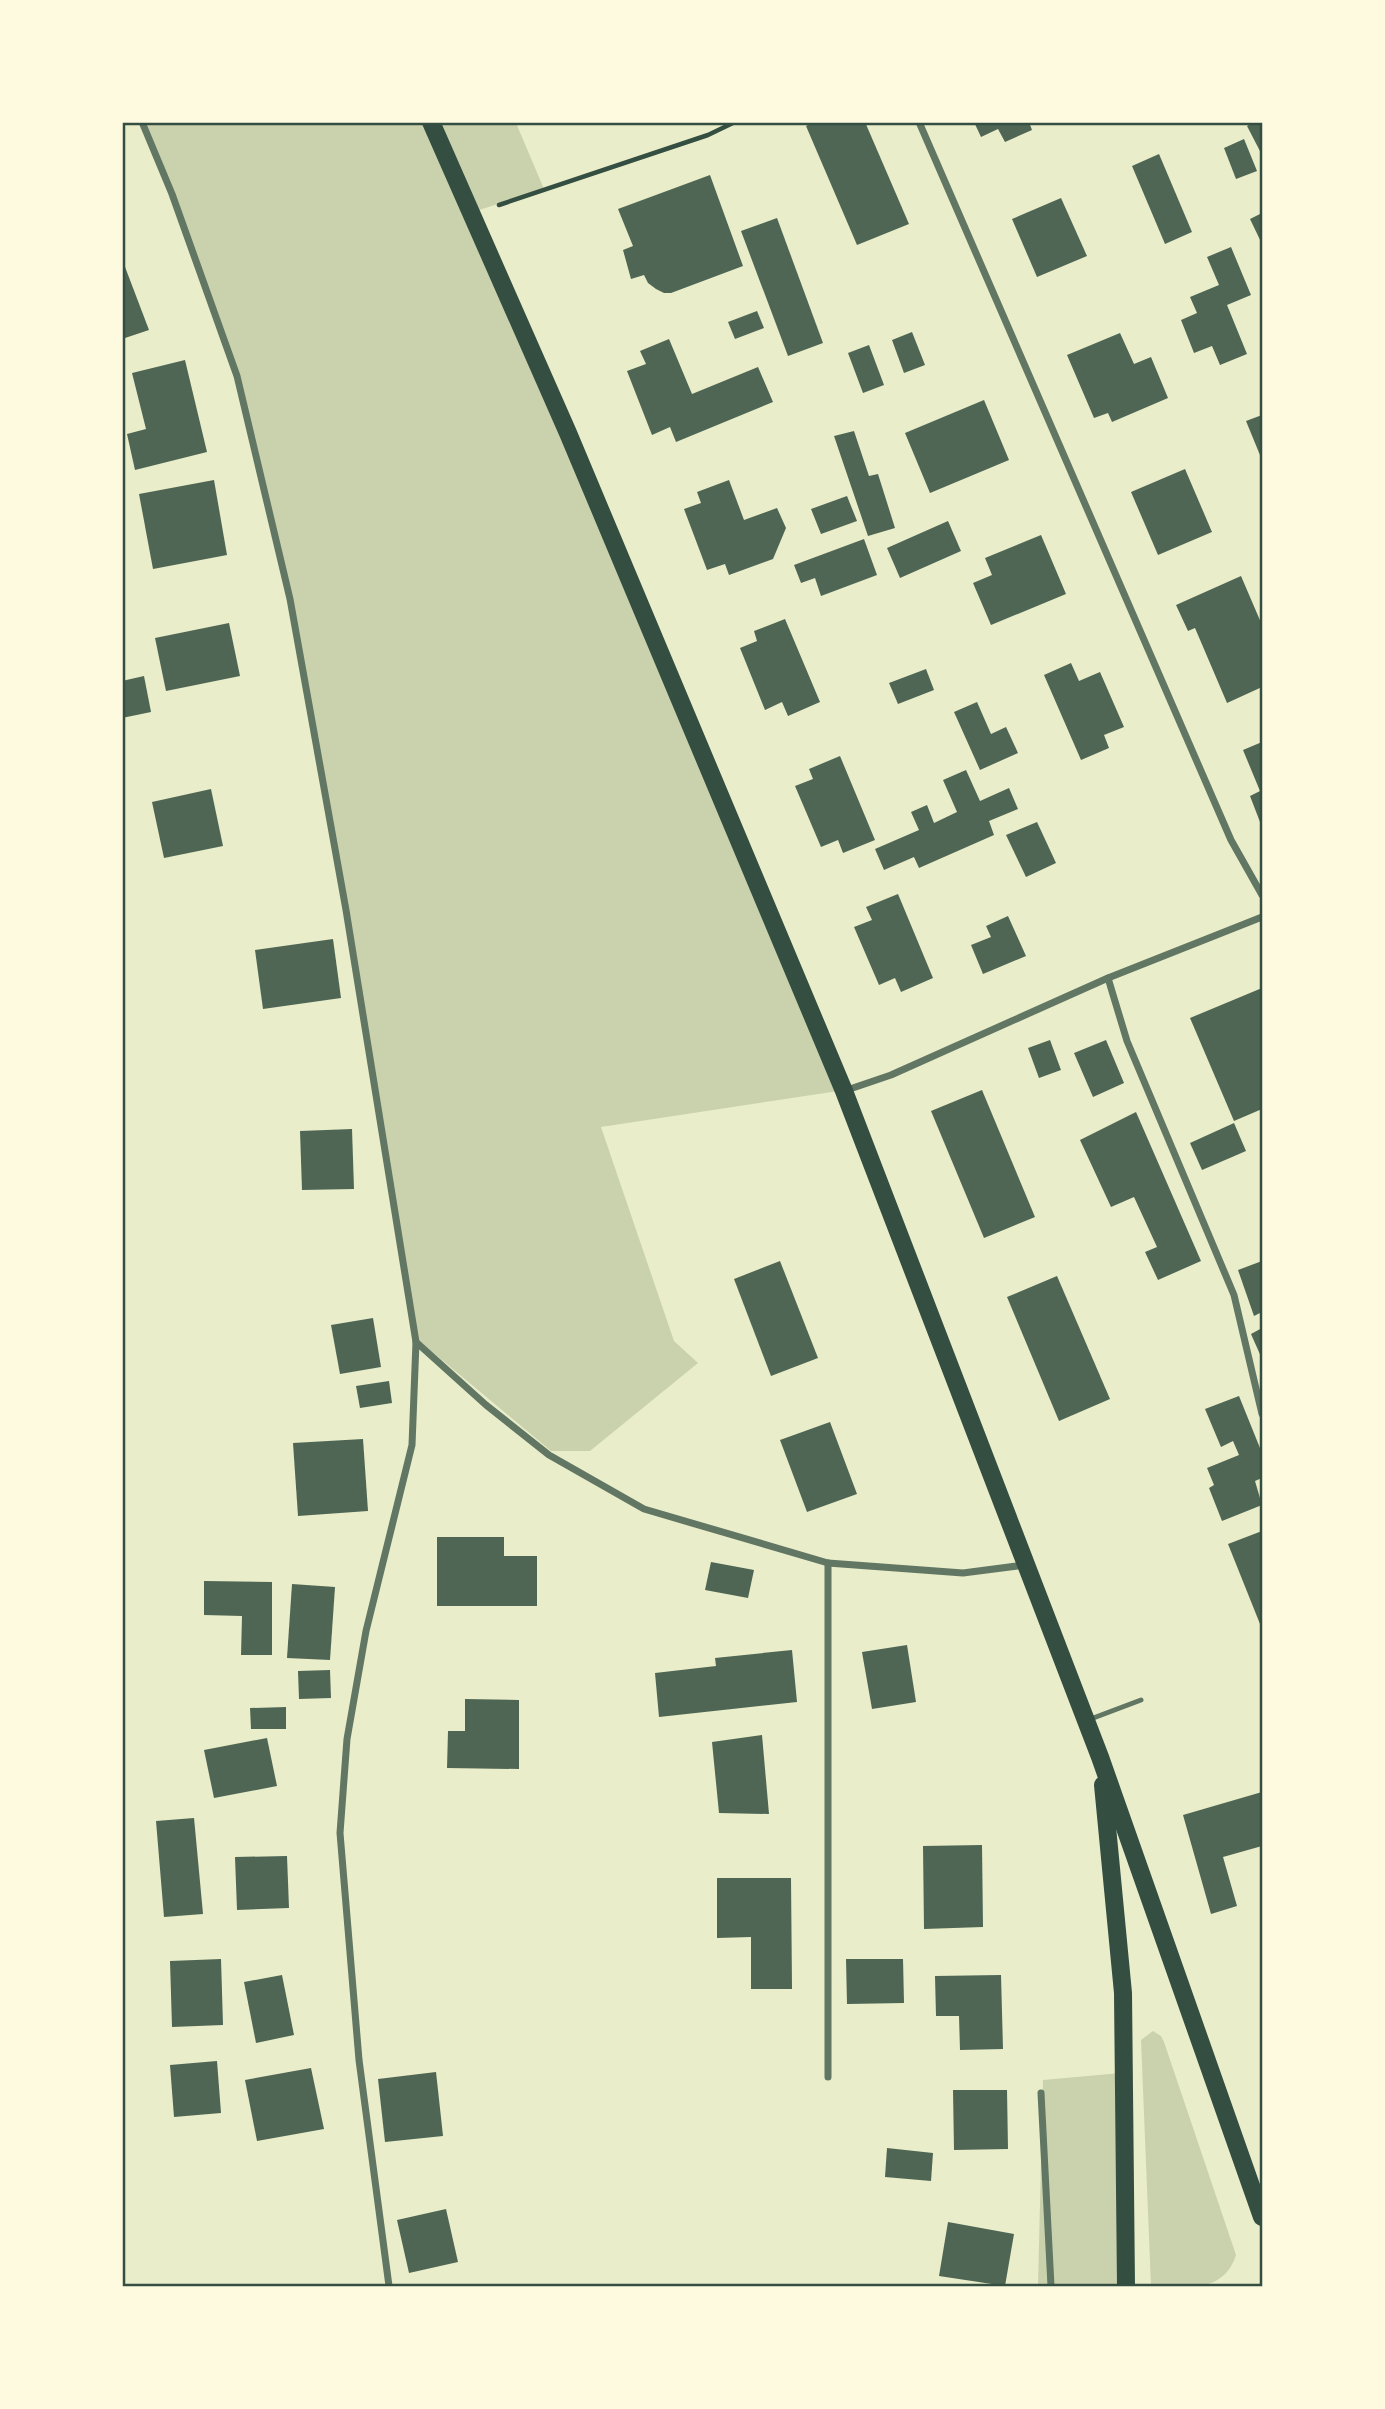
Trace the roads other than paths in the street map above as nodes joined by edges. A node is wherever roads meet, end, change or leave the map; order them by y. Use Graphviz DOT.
graph roads {
  1 [pos="142,122"];
  2 [pos="431,122"];
  3 [pos="919,122"];
  4 [pos="1262,895"];
  5 [pos="1262,917"];
  6 [pos="1108,978"];
  7 [pos="844,1091"];
  8 [pos="416,1342"];
  9 [pos="1262,1414"];
  10 [pos="828,1563"];
  11 [pos="1025,1565"];
  12 [pos="1141,1700"];
  13 [pos="1086,1720"];
  14 [pos="1100,1757"];
  15 [pos="828,2077"];
  16 [pos="1041,2093"];
  17 [pos="1262,2217"];
  18 [pos="389,2287"];
  19 [pos="1051,2287"];
  20 [pos="1126,2287"];
  1 -- 8 [label="street"];
  2 -- 7 [label="main road"];
  3 -- 4 [label="street"];
  5 -- 6 [label="street"];
  6 -- 7 [label="street"];
  6 -- 9 [label="street"];
  7 -- 11 [label="main road"];
  8 -- 10 [label="street"];
  8 -- 18 [label="street"];
  10 -- 11 [label="street"];
  10 -- 15 [label="street"];
  11 -- 13 [label="main road"];
  12 -- 13 [label="lane"];
  13 -- 14 [label="main road"];
  14 -- 17 [label="main road"];
  14 -- 20 [label="main road"];
  16 -- 19 [label="street"];
}
